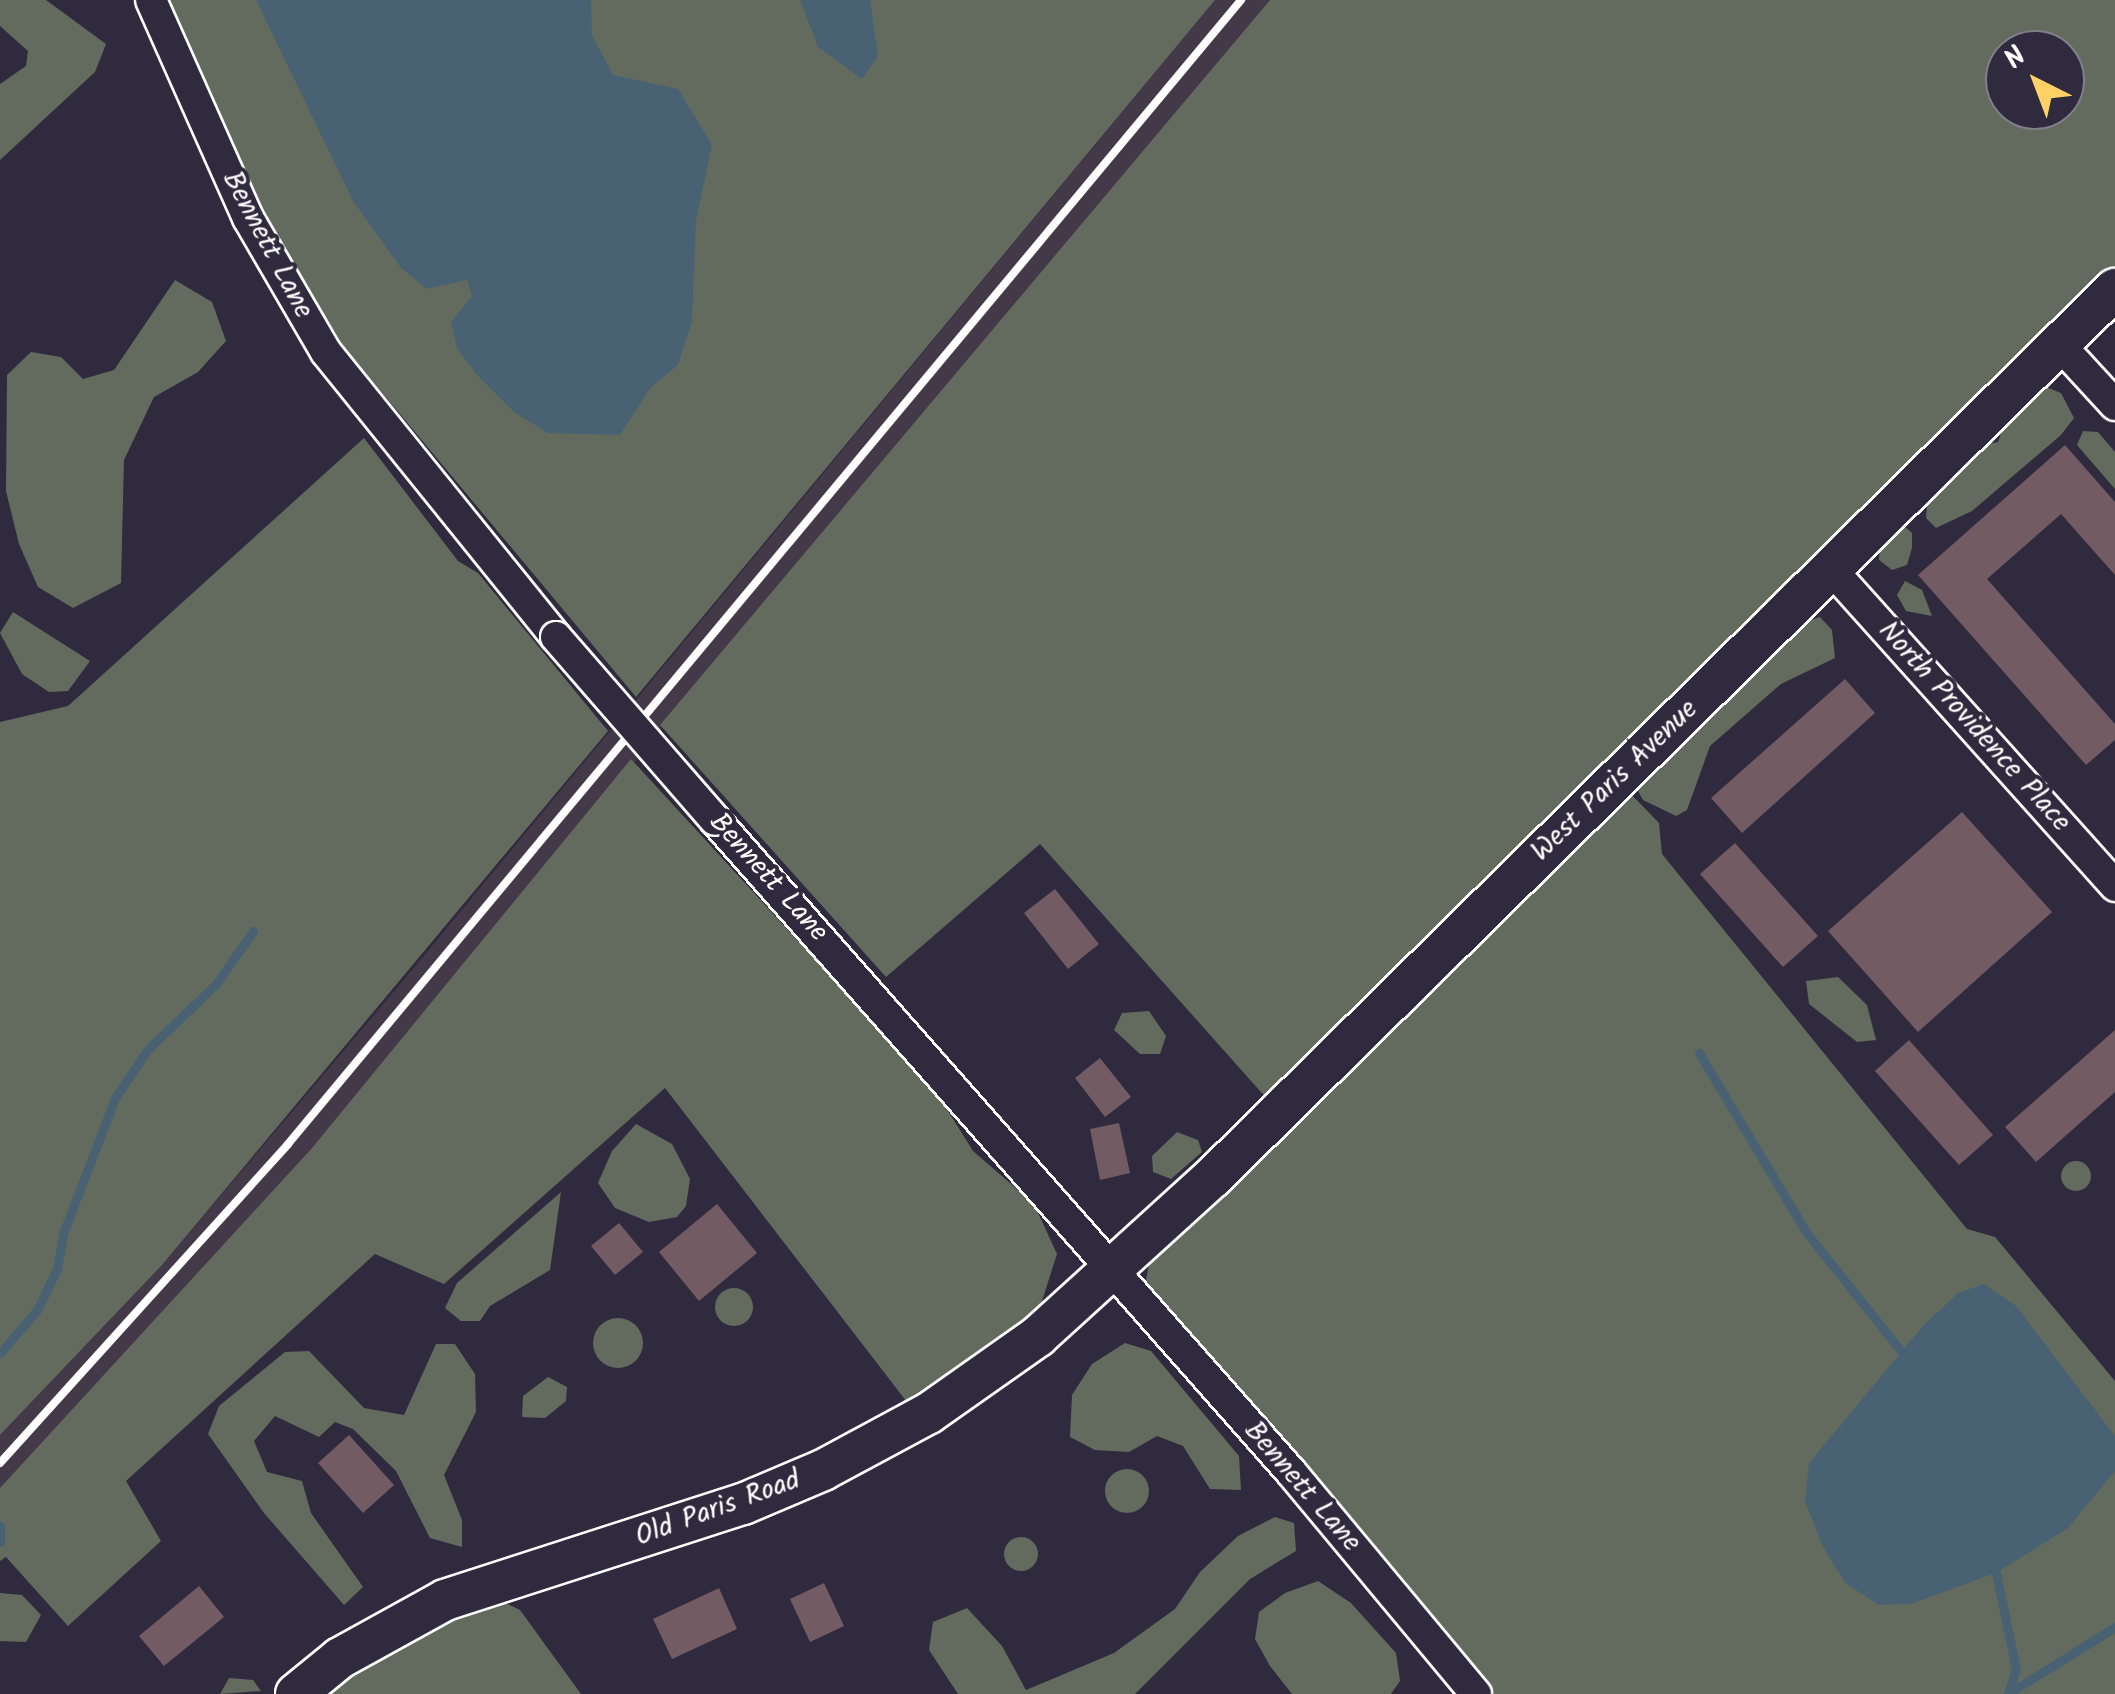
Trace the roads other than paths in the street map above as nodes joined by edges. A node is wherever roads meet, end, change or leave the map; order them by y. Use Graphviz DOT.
graph roads {
  1 [pos="151,0"];
  2 [pos="2115,288"];
  3 [pos="2059,344"];
  4 [pos="2115,405"];
  5 [pos="1831,569"];
  6 [pos="2115,886"];
  7 [pos="1113,1271"];
  8 [pos="296,1694"];
  9 [pos="1476,1694"];
  1 -- 7 [label="street, Bennett Lane, bridge"];
  2 -- 3 [label="main road, West Paris Avenue"];
  3 -- 4 [label="street"];
  3 -- 5 [label="main road, West Paris Avenue"];
  5 -- 6 [label="street, North Providence Place"];
  5 -- 7 [label="main road, West Paris Avenue"];
  7 -- 8 [label="main road, Old Paris Road"];
  7 -- 9 [label="street, Bennett Lane"];
}
